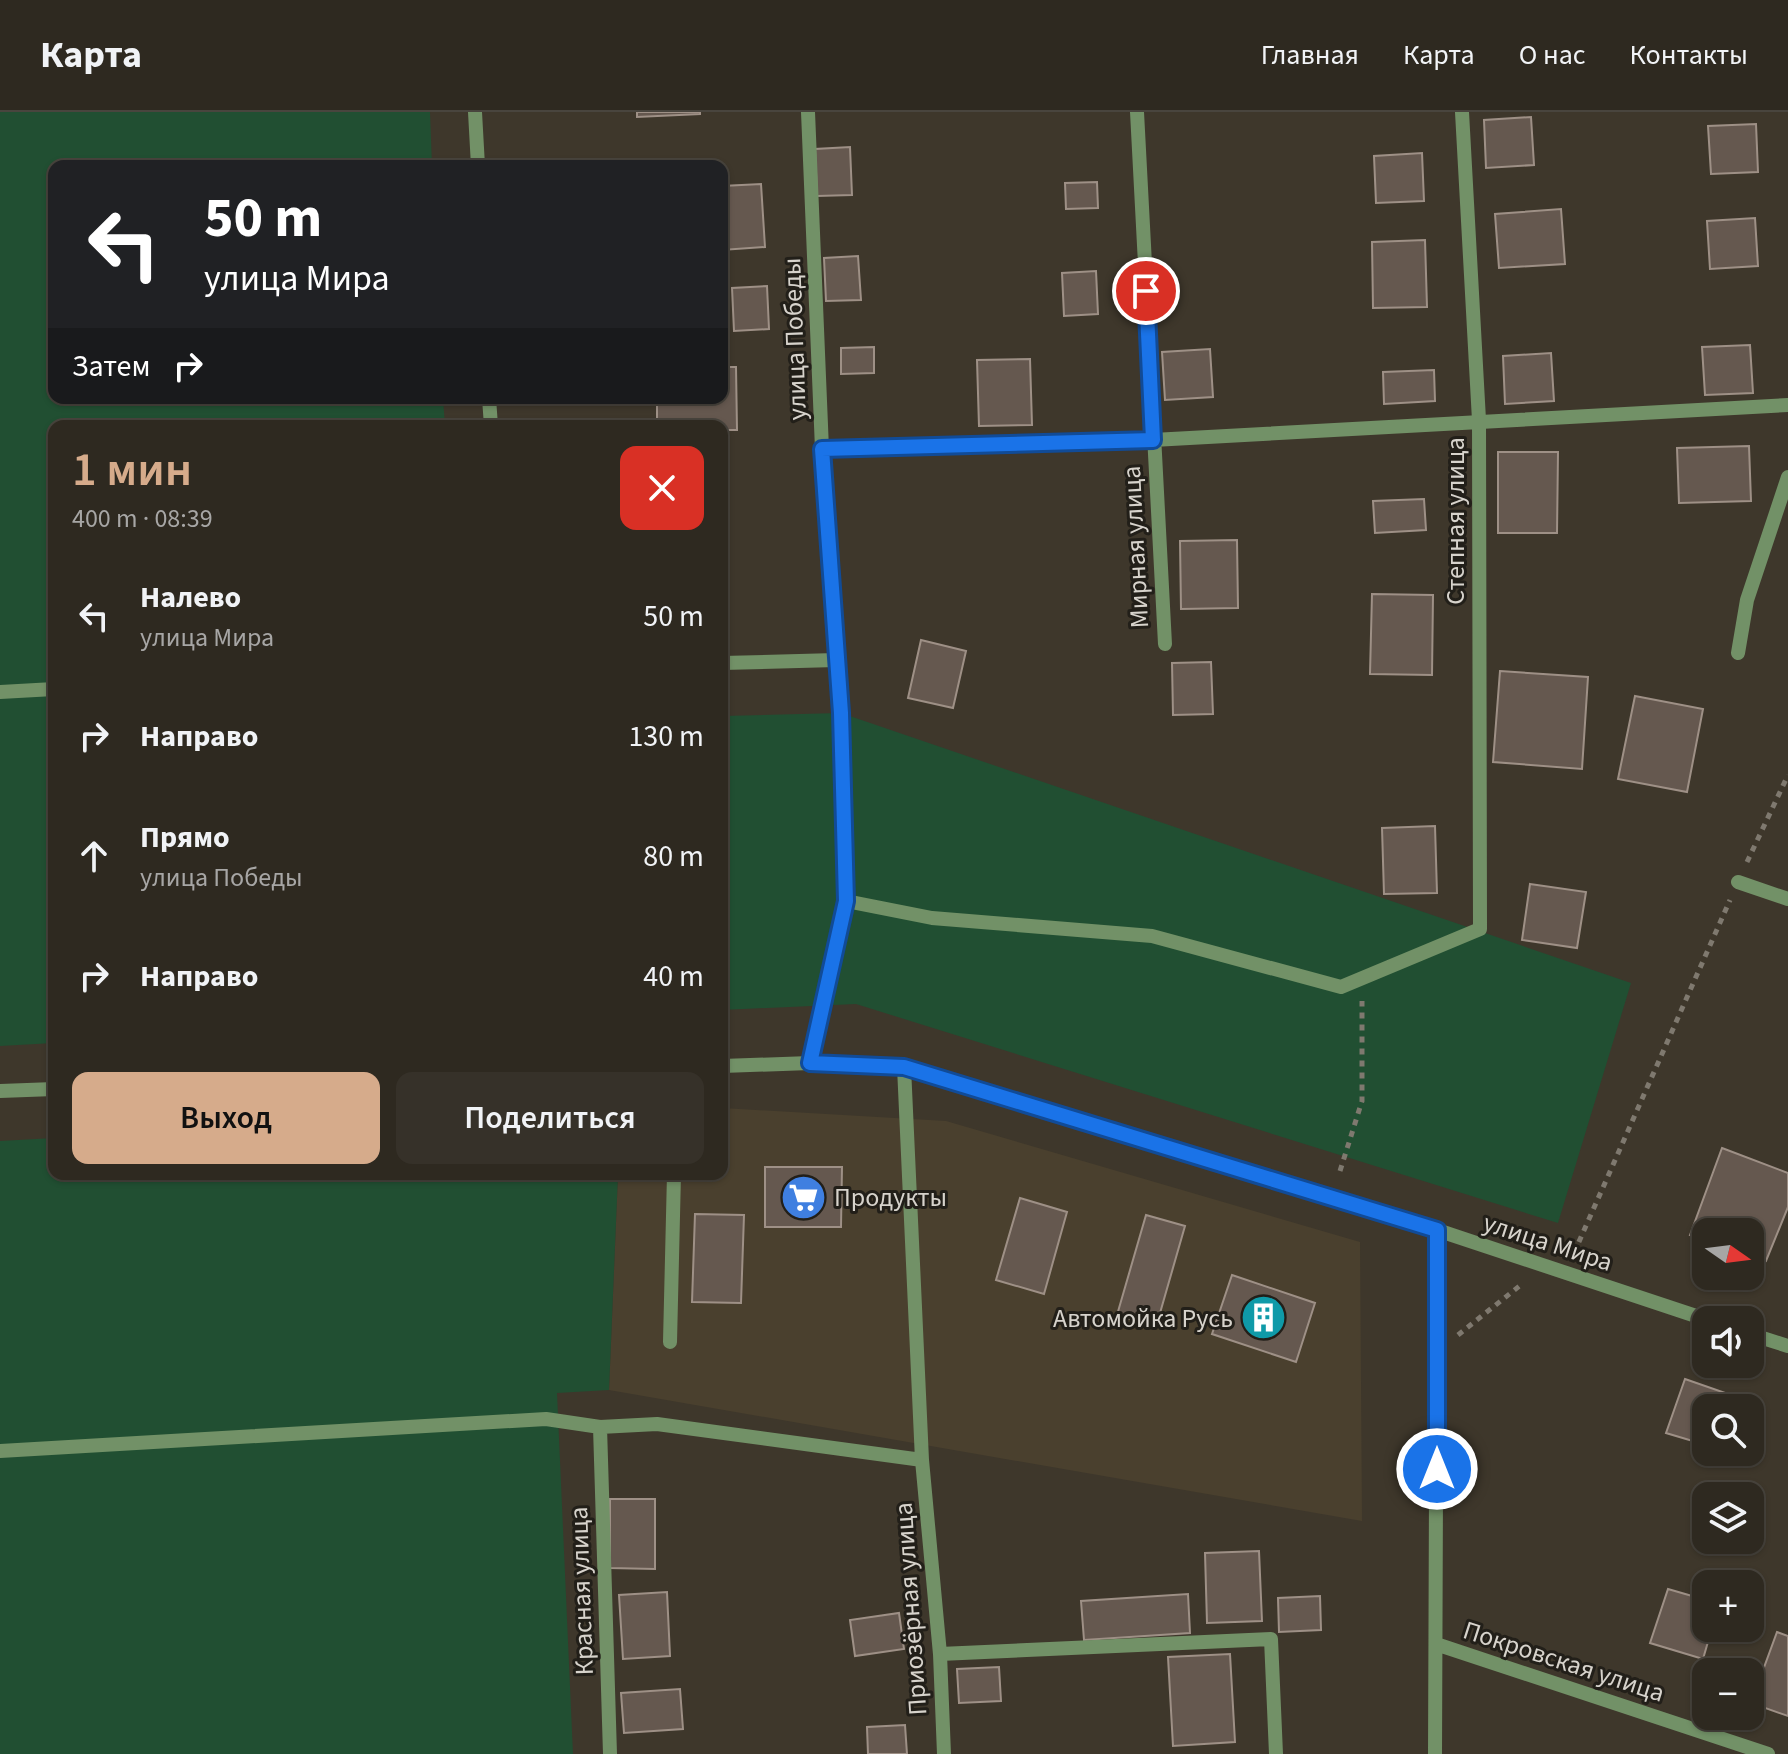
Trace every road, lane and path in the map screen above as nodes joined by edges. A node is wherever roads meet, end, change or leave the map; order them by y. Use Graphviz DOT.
graph roads {
  1 [pos="475,112"];
  2 [pos="808,112"];
  3 [pos="1137,112"];
  4 [pos="1462,112"];
  5 [pos="478,160"];
  6 [pos="1788,405"];
  7 [pos="1479,420"];
  8 [pos="1153,440"];
  9 [pos="822,449"];
  10 [pos="1788,477"];
  11 [pos="1165,644"];
  12 [pos="1738,653"];
  13 [pos="836,660"];
  14 [pos="728,663"];
  15 [pos="48,689"];
  16 [pos="0,692"];
  17 [pos="1788,775"];
  18 [pos="1738,882"];
  19 [pos="1788,899"];
  20 [pos="846,901"];
  21 [pos="1363,976"];
  22 [pos="810,1063"];
  23 [pos="728,1066"];
  24 [pos="904,1067"];
  25 [pos="48,1089"];
  26 [pos="0,1091"];
  27 [pos="1340,1171"];
  28 [pos="674,1180"];
  29 [pos="1437,1230"];
  30 [pos="1545,1266"];
  31 [pos="1565,1272"];
  32 [pos="1692,1315"];
  33 [pos="1764,1338"];
  34 [pos="670,1342"];
  35 [pos="1788,1346"];
  36 [pos="1437,1352"];
  37 [pos="600,1427"];
  38 [pos="0,1451"];
  39 [pos="922,1460"];
  40 [pos="1436,1644"];
  41 [pos="940,1654"];
  42 [pos="610,1754"];
  43 [pos="944,1754"];
  44 [pos="1276,1754"];
  45 [pos="1435,1754"];
  46 [pos="1768,1754"];
  1 -- 5 [label="street"];
  2 -- 9 [label="street, улица Победы"];
  3 -- 8 [label="street, Мирная улица"];
  4 -- 7 [label="street, Степная улица"];
  6 -- 7 [label="street"];
  7 -- 8 [label="street"];
  7 -- 21 [label="street, Степная улица"];
  8 -- 9 [label="street"];
  8 -- 11 [label="street, Мирная улица"];
  9 -- 13 [label="street, улица Победы"];
  10 -- 12 [label="street"];
  13 -- 14 [label="street"];
  13 -- 20 [label="street, улица Победы"];
  15 -- 16 [label="street"];
  17 -- 18 [label="path"];
  18 -- 19 [label="street"];
  18 -- 31 [label="path"];
  20 -- 21 [label="street"];
  20 -- 22 [label="street, улица Победы"];
  21 -- 27 [label="path"];
  22 -- 23 [label="street, улица Мира"];
  22 -- 24 [label="street, улица Мира"];
  24 -- 29 [label="street, улица Мира"];
  24 -- 39 [label="street, Приозёрная улица"];
  25 -- 26 [label="street"];
  28 -- 34 [label="street"];
  29 -- 30 [label="street, улица Мира"];
  29 -- 36 [label="street"];
  30 -- 31 [label="street, улица Мира"];
  30 -- 36 [label="path"];
  31 -- 32 [label="street, улица Мира"];
  33 -- 35 [label="street"];
  36 -- 40 [label="street"];
  37 -- 38 [label="street"];
  37 -- 39 [label="street"];
  37 -- 42 [label="street, Красная улица"];
  39 -- 41 [label="street, Приозёрная улица"];
  40 -- 45 [label="street"];
  40 -- 46 [label="street, Покровская улица"];
  41 -- 43 [label="street, Приозёрная улица"];
  41 -- 44 [label="street"];
}
